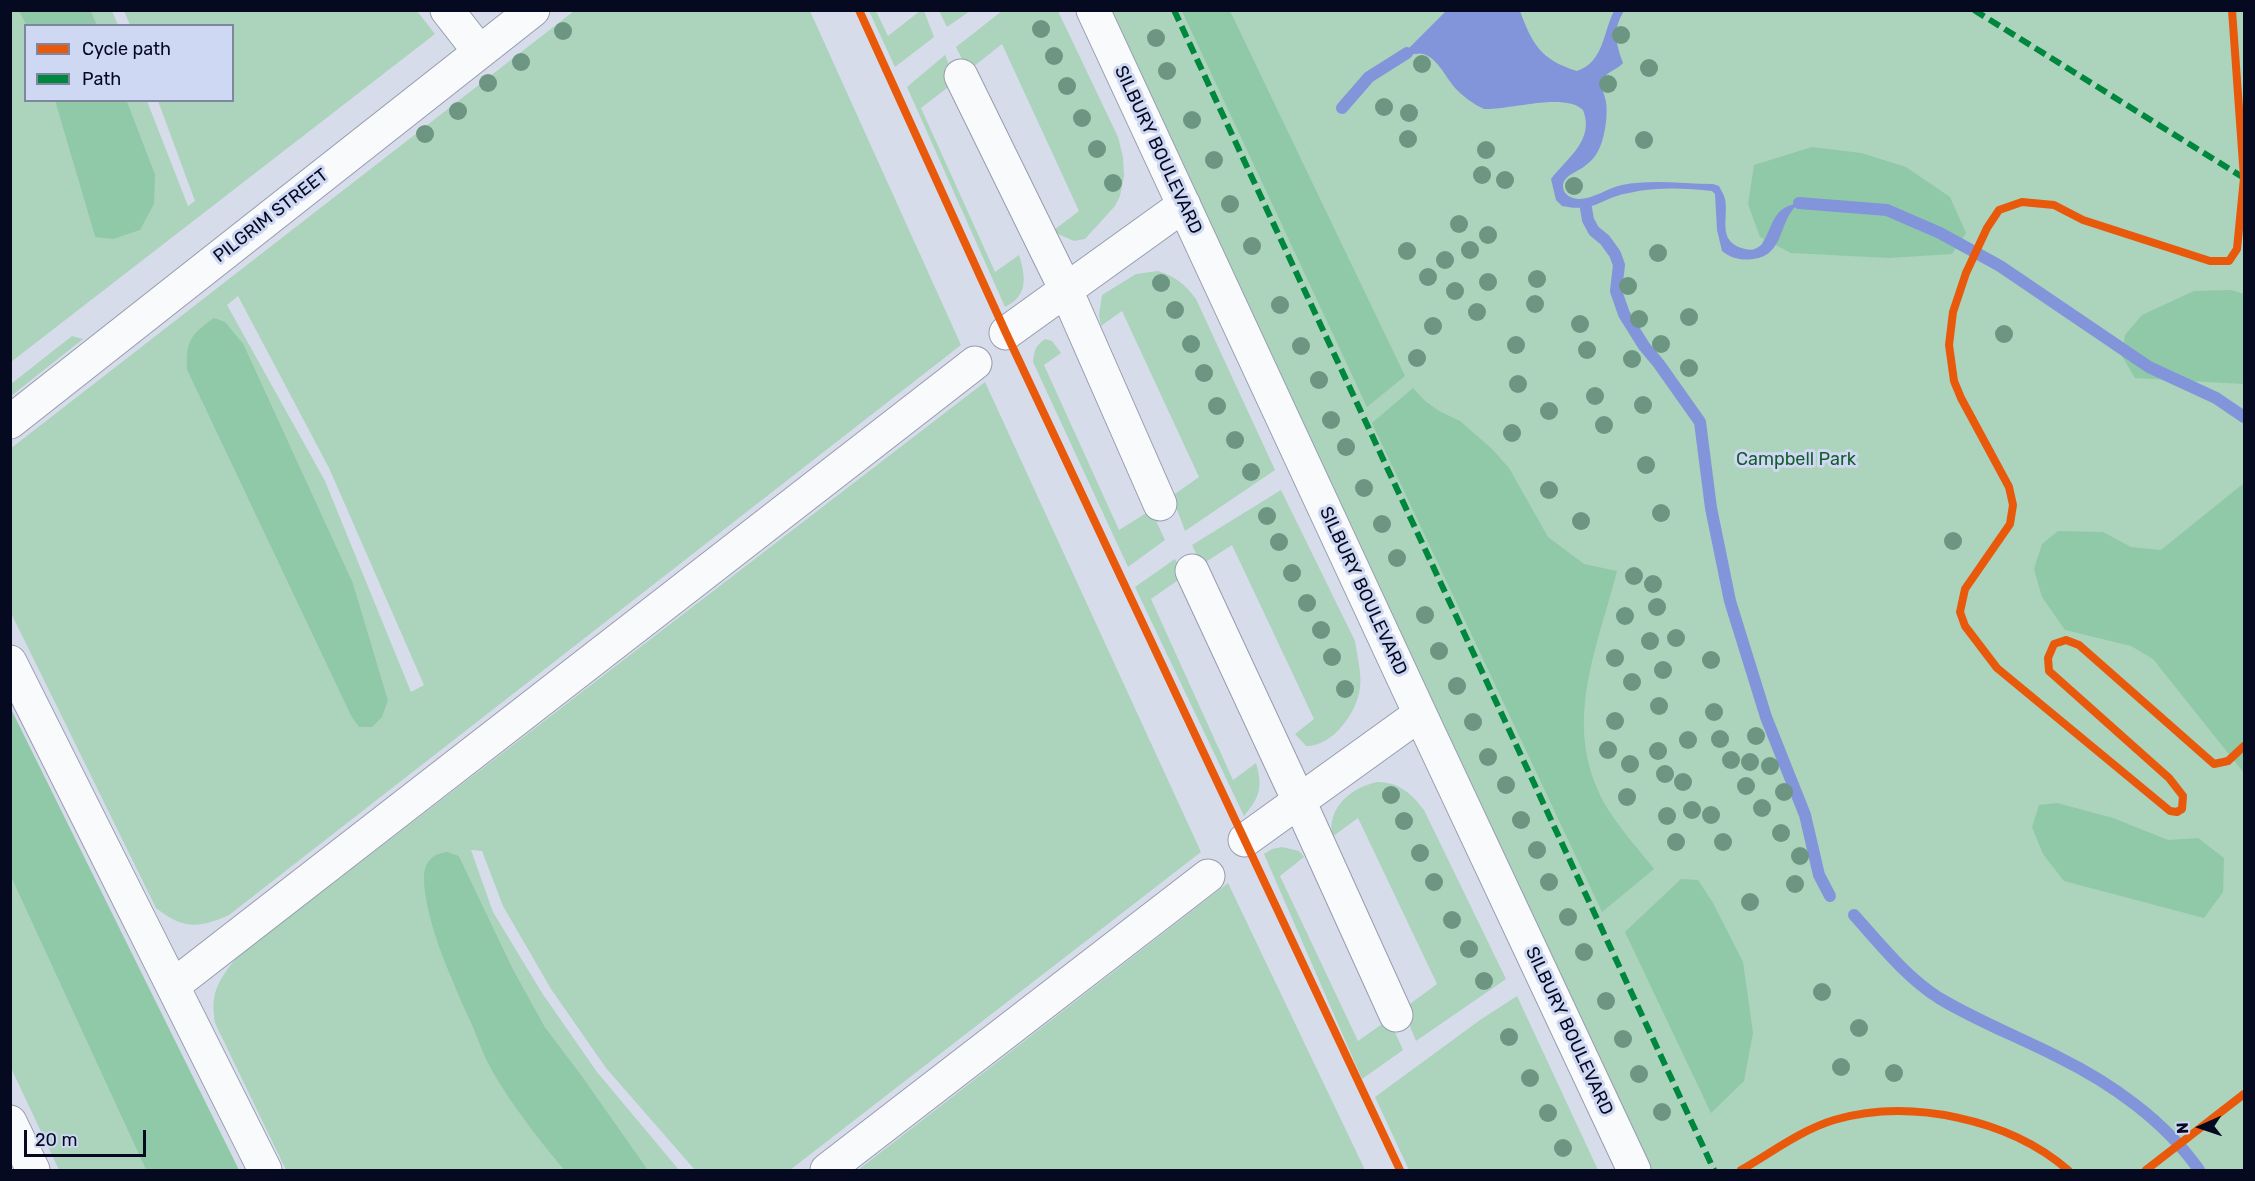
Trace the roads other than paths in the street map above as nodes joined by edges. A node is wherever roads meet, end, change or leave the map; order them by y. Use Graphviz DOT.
graph roads {
  1 [pos="447,10"];
  2 [pos="532,10"];
  3 [pos="1093,10"];
  4 [pos="479,51"];
  5 [pos="961,76"];
  6 [pos="1184,205"];
  7 [pos="1066,290"];
  8 [pos="1006,333"];
  9 [pos="975,363"];
  10 [pos="10,422"];
  11 [pos="1160,504"];
  12 [pos="1192,571"];
  13 [pos="10,662"];
  14 [pos="1420,714"];
  15 [pos="1299,801"];
  16 [pos="1245,840"];
  17 [pos="1208,876"];
  18 [pos="174,985"];
  19 [pos="1396,1015"];
  20 [pos="10,1122"];
  21 [pos="33,1170"];
  22 [pos="265,1170"];
  23 [pos="827,1170"];
  24 [pos="1635,1170"];
  1 -- 4 [label="street"];
  2 -- 4 [label="street, PILGRIM STREET"];
  3 -- 6 [label="street, SILBURY BOULEVARD"];
  4 -- 10 [label="street, PILGRIM STREET"];
  5 -- 7 [label="street"];
  6 -- 7 [label="street"];
  6 -- 14 [label="street, SILBURY BOULEVARD"];
  7 -- 8 [label="street"];
  7 -- 11 [label="street"];
  9 -- 18 [label="street"];
  12 -- 15 [label="street"];
  13 -- 18 [label="street"];
  14 -- 15 [label="street"];
  14 -- 24 [label="street, SILBURY BOULEVARD"];
  15 -- 16 [label="street"];
  15 -- 19 [label="street"];
  17 -- 23 [label="street"];
  18 -- 22 [label="street"];
  20 -- 21 [label="street"];
}
